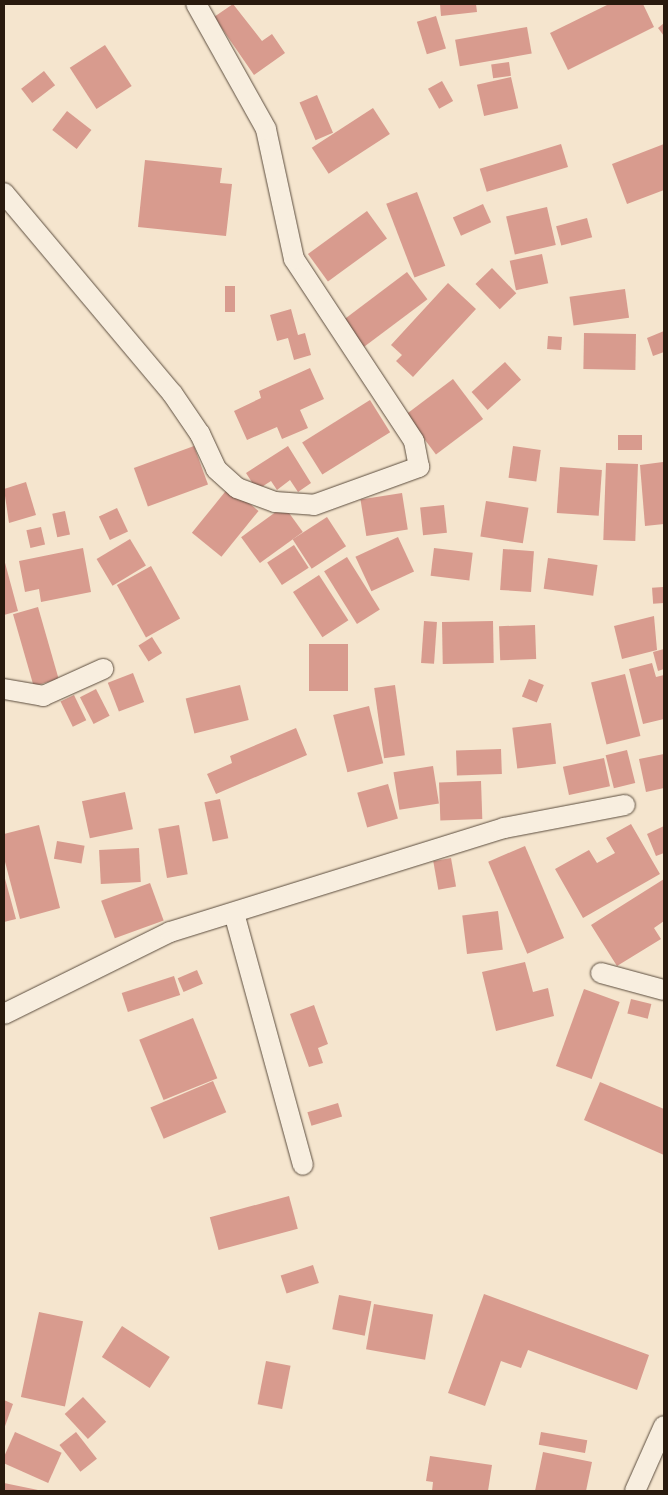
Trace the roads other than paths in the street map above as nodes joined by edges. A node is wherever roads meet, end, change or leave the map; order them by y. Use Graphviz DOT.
graph roads {
  1 [pos="196,4"];
  2 [pos="4,193"];
  3 [pos="103,669"];
  4 [pos="4,689"];
  5 [pos="625,806"];
  6 [pos="234,913"];
  7 [pos="601,973"];
  8 [pos="664,990"];
  9 [pos="4,1014"];
  10 [pos="303,1165"];
  11 [pos="664,1426"];
  12 [pos="635,1491"];
  1 -- 2 [label="street"];
  3 -- 4 [label="street"];
  5 -- 6 [label="street"];
  6 -- 9 [label="street"];
  6 -- 10 [label="street"];
  7 -- 8 [label="street"];
  11 -- 12 [label="street"];
}
